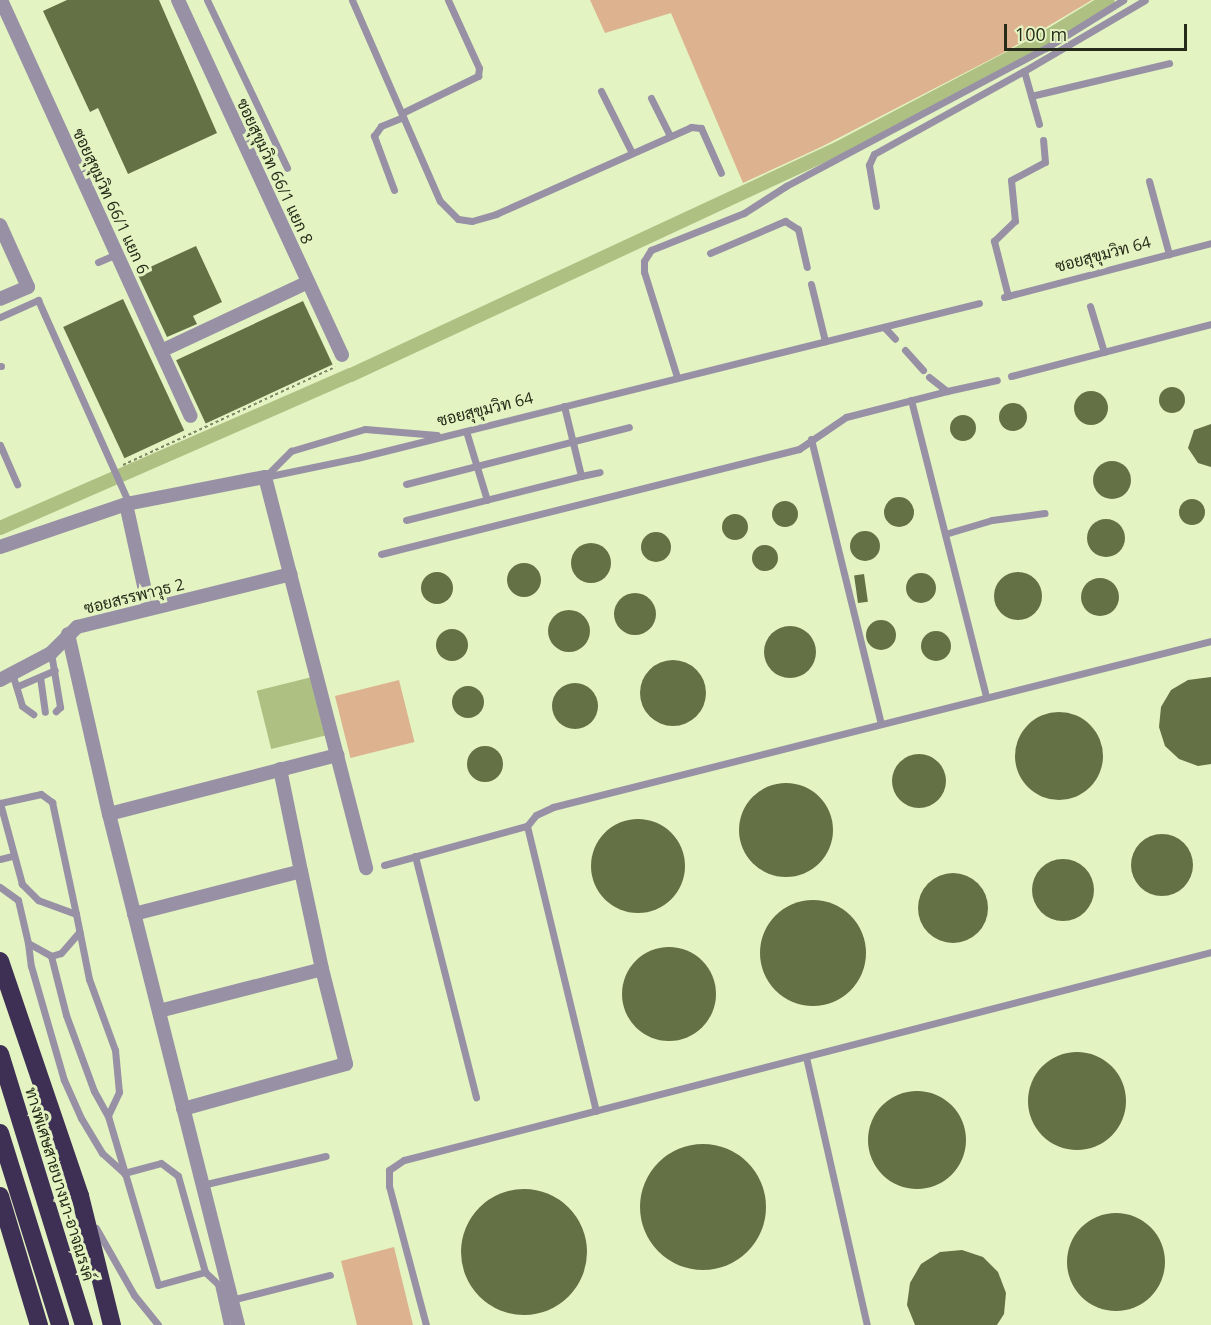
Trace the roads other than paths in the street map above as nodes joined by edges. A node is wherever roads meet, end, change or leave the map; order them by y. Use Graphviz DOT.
graph roads {
  1 [pos="1,0"];
  2 [pos="178,0"];
  3 [pos="207,0"];
  4 [pos="352,0"];
  5 [pos="448,0"];
  6 [pos="1123,0"];
  7 [pos="1145,0"];
  8 [pos="1169,63"];
  9 [pos="1023,71"];
  10 [pos="601,91"];
  11 [pos="1031,96"];
  12 [pos="651,98"];
  13 [pos="403,115"];
  14 [pos="1039,124"];
  15 [pos="670,136"];
  16 [pos="1043,140"];
  17 [pos="632,153"];
  18 [pos="287,168"];
  19 [pos="721,173"];
  20 [pos="1149,181"];
  21 [pos="394,190"];
  22 [pos="876,206"];
  23 [pos="0,225"];
  24 [pos="1211,243"];
  25 [pos="117,254"];
  26 [pos="710,254"];
  27 [pos="1169,254"];
  28 [pos="99,262"];
  29 [pos="807,267"];
  30 [pos="308,282"];
  31 [pos="811,284"];
  32 [pos="0,299"];
  33 [pos="979,303"];
  34 [pos="1090,306"];
  35 [pos="0,317"];
  36 [pos="1211,324"];
  37 [pos="884,327"];
  38 [pos="895,339"];
  39 [pos="825,341"];
  40 [pos="905,350"];
  41 [pos="161,351"];
  42 [pos="1104,352"];
  43 [pos="342,355"];
  44 [pos="924,370"];
  45 [pos="929,376"];
  46 [pos="1011,376"];
  47 [pos="677,378"];
  48 [pos="997,380"];
  49 [pos="947,390"];
  50 [pos="911,400"];
  51 [pos="564,406"];
  52 [pos="191,416"];
  53 [pos="629,427"];
  54 [pos="466,430"];
  55 [pos="445,436"];
  56 [pos="811,439"];
  57 [pos="573,441"];
  58 [pos="0,445"];
  59 [pos="477,467"];
  60 [pos="600,472"];
  61 [pos="581,476"];
  62 [pos="265,477"];
  63 [pos="17,484"];
  64 [pos="406,484"];
  65 [pos="127,499"];
  66 [pos="487,500"];
  67 [pos="1046,513"];
  68 [pos="406,520"];
  69 [pos="945,534"];
  70 [pos="0,547"];
  71 [pos="381,554"];
  72 [pos="291,574"];
  73 [pos="148,609"];
  74 [pos="68,634"];
  75 [pos="1211,641"];
  76 [pos="51,653"];
  77 [pos="55,670"];
  78 [pos="6,676"];
  79 [pos="40,677"];
  80 [pos="18,686"];
  81 [pos="986,697"];
  82 [pos="56,711"];
  83 [pos="45,712"];
  84 [pos="33,714"];
  85 [pos="881,724"];
  86 [pos="337,754"];
  87 [pos="280,769"];
  88 [pos="0,803"];
  89 [pos="109,814"];
  90 [pos="527,826"];
  91 [pos="12,856"];
  92 [pos="415,856"];
  93 [pos="0,859"];
  94 [pos="384,864"];
  95 [pos="366,868"];
  96 [pos="301,871"];
  97 [pos="0,887"];
  98 [pos="31,895"];
  99 [pos="20,906"];
  100 [pos="76,914"];
  101 [pos="134,914"];
  102 [pos="79,932"];
  103 [pos="28,943"];
  104 [pos="1211,952"];
  105 [pos="51,956"];
  106 [pos="0,961"];
  107 [pos="322,969"];
  108 [pos="159,1011"];
  109 [pos="0,1054"];
  110 [pos="806,1057"];
  111 [pos="0,1089"];
  112 [pos="476,1097"];
  113 [pos="183,1109"];
  114 [pos="596,1111"];
  115 [pos="108,1116"];
  116 [pos="0,1133"];
  117 [pos="326,1156"];
  118 [pos="124,1173"];
  119 [pos="202,1185"];
  120 [pos="0,1196"];
  121 [pos="80,1196"];
  122 [pos="205,1272"];
  123 [pos="330,1275"];
  124 [pos="231,1300"];
  125 [pos="39,1325"];
  126 [pos="60,1325"];
  127 [pos="73,1325"];
  128 [pos="84,1325"];
  129 [pos="112,1325"];
  130 [pos="158,1325"];
  131 [pos="228,1325"];
  132 [pos="238,1325"];
  133 [pos="426,1325"];
  134 [pos="867,1325"];
  1 -- 25 [label="street, ซอยสุขุมวิท 66/1 แยก 6"];
  2 -- 30 [label="street, ซอยสุขุมวิท 66/1 แยก 8"];
  3 -- 18 [label="lane"];
  4 -- 13 [label="lane"];
  5 -- 13 [label="lane"];
  6 -- 47 [label="lane"];
  7 -- 9 [label="lane"];
  8 -- 11 [label="lane"];
  9 -- 11 [label="lane"];
  9 -- 22 [label="lane"];
  10 -- 17 [label="lane"];
  11 -- 14 [label="lane"];
  12 -- 15 [label="lane"];
  13 -- 17 [label="lane"];
  13 -- 21 [label="lane"];
  15 -- 17 [label="lane"];
  15 -- 19 [label="lane"];
  16 -- 27 [label="lane, ซอยสุขุมวิท 64"];
  20 -- 27 [label="lane"];
  23 -- 32 [label="street"];
  24 -- 27 [label="lane, ซอยสุขุมวิท 64"];
  25 -- 28 [label="lane"];
  25 -- 41 [label="street, ซอยสุขุมวิท 66/1 แยก 6"];
  26 -- 29 [label="lane"];
  30 -- 41 [label="street"];
  30 -- 43 [label="street, ซอยสุขุมวิท 66/1 แยก 8"];
  31 -- 39 [label="lane"];
  33 -- 37 [label="lane, ซอยสุขุมวิท 64"];
  34 -- 42 [label="lane"];
  35 -- 65 [label="lane"];
  36 -- 42 [label="lane"];
  37 -- 38 [label="lane"];
  37 -- 39 [label="lane, ซอยสุขุมวิท 64"];
  39 -- 47 [label="lane, ซอยสุขุมวิท 64"];
  40 -- 44 [label="lane"];
  41 -- 52 [label="street, ซอยสุขุมวิท 66/1 แยก 6"];
  42 -- 46 [label="lane"];
  45 -- 49 [label="lane"];
  47 -- 51 [label="lane, ซอยสุขุมวิท 64"];
  48 -- 49 [label="lane"];
  49 -- 50 [label="lane"];
  50 -- 56 [label="lane"];
  50 -- 69 [label="lane"];
  51 -- 54 [label="lane, ซอยสุขุมวิท 64"];
  51 -- 57 [label="lane"];
  53 -- 57 [label="lane"];
  54 -- 55 [label="lane, ซอยสุขุมวิท 64"];
  54 -- 59 [label="lane"];
  55 -- 62 [label="lane, ซอยสุขุมวิท 64"];
  55 -- 62 [label="lane"];
  56 -- 71 [label="lane"];
  56 -- 85 [label="lane"];
  57 -- 59 [label="lane"];
  57 -- 61 [label="lane"];
  58 -- 63 [label="lane"];
  59 -- 64 [label="lane"];
  59 -- 66 [label="lane"];
  60 -- 61 [label="lane"];
  61 -- 66 [label="lane"];
  62 -- 65 [label="street, ซอยสุขุมวิท 64"];
  62 -- 72 [label="street"];
  65 -- 70 [label="street, ซอยสุขุมวิท 64"];
  65 -- 73 [label="street"];
  66 -- 68 [label="lane"];
  67 -- 69 [label="lane"];
  69 -- 81 [label="lane"];
  72 -- 73 [label="street, ซอยสรรพาวุธ 2"];
  72 -- 86 [label="street"];
  73 -- 74 [label="street, ซอยสรรพาวุธ 2"];
  74 -- 76 [label="street, ซอยสรรพาวุธ 2"];
  74 -- 89 [label="street"];
  75 -- 81 [label="lane"];
  76 -- 77 [label="lane"];
  76 -- 78 [label="street, ซอยสรรพาวุธ 2"];
  77 -- 79 [label="lane"];
  77 -- 82 [label="lane"];
  78 -- 80 [label="lane"];
  79 -- 80 [label="lane"];
  79 -- 83 [label="lane"];
  80 -- 84 [label="lane"];
  81 -- 85 [label="lane"];
  85 -- 90 [label="lane"];
  86 -- 87 [label="street"];
  86 -- 95 [label="street"];
  87 -- 89 [label="street"];
  87 -- 96 [label="street"];
  88 -- 91 [label="lane"];
  88 -- 100 [label="lane"];
  89 -- 101 [label="street"];
  90 -- 92 [label="lane"];
  90 -- 114 [label="lane"];
  91 -- 93 [label="lane"];
  91 -- 98 [label="lane"];
  92 -- 94 [label="lane"];
  92 -- 112 [label="lane"];
  96 -- 101 [label="street"];
  96 -- 107 [label="street"];
  97 -- 99 [label="lane"];
  98 -- 99 [label="lane"];
  98 -- 100 [label="lane"];
  99 -- 103 [label="lane"];
  100 -- 102 [label="lane"];
  101 -- 108 [label="street"];
  102 -- 105 [label="lane"];
  102 -- 115 [label="lane"];
  103 -- 105 [label="lane"];
  103 -- 118 [label="lane"];
  104 -- 110 [label="lane"];
  105 -- 115 [label="lane"];
  106 -- 121 [label="highway"];
  107 -- 108 [label="street"];
  107 -- 113 [label="street"];
  108 -- 113 [label="street"];
  109 -- 128 [label="highway, ทางพิเศษสายบางนา-อาจณรงค์"];
  110 -- 114 [label="lane"];
  110 -- 134 [label="lane"];
  111 -- 127 [label="highway"];
  113 -- 119 [label="street"];
  114 -- 133 [label="lane"];
  115 -- 118 [label="lane"];
  116 -- 126 [label="highway"];
  117 -- 119 [label="lane"];
  118 -- 122 [label="lane"];
  118 -- 122 [label="lane"];
  119 -- 124 [label="street"];
  120 -- 125 [label="highway"];
  121 -- 129 [label="highway"];
  121 -- 130 [label="lane"];
  122 -- 131 [label="lane"];
  123 -- 124 [label="lane"];
  124 -- 132 [label="street"];
}
